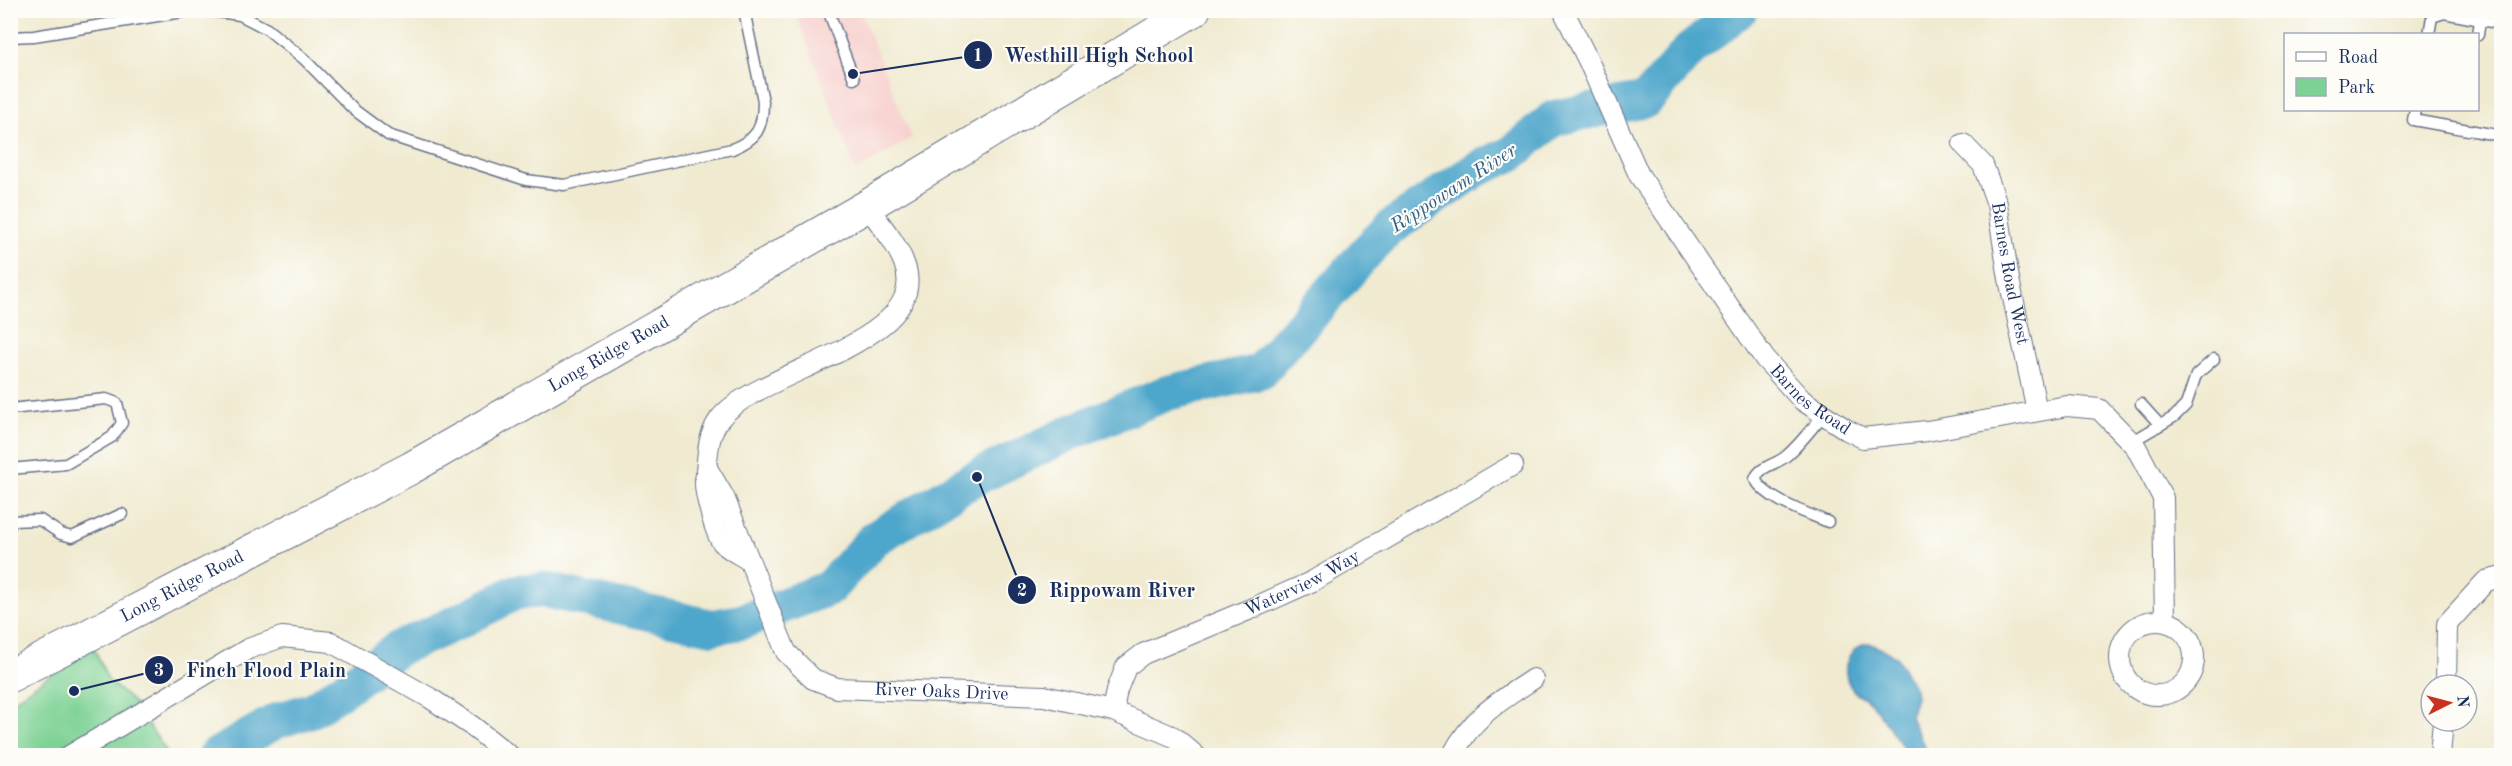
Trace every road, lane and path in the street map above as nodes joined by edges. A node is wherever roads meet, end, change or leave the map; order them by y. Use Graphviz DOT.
graph roads {
  1 [pos="195,10"];
  2 [pos="201,10"];
  3 [pos="744,10"];
  4 [pos="828,10"];
  5 [pos="1194,10"];
  6 [pos="1563,10"];
  7 [pos="2445,12"];
  8 [pos="2480,20"];
  9 [pos="2502,24"];
  10 [pos="2429,33"];
  11 [pos="2478,33"];
  12 [pos="10,37"];
  13 [pos="854,79"];
  14 [pos="2414,115"];
  15 [pos="2502,136"];
  16 [pos="1963,144"];
  17 [pos="867,206"];
  18 [pos="2214,359"];
  19 [pos="2141,404"];
  20 [pos="10,409"];
  21 [pos="2037,411"];
  22 [pos="1824,415"];
  23 [pos="2160,425"];
  24 [pos="2131,442"];
  25 [pos="1513,465"];
  26 [pos="10,469"];
  27 [pos="122,514"];
  28 [pos="10,521"];
  29 [pos="1828,522"];
  30 [pos="2502,577"];
  31 [pos="2165,621"];
  32 [pos="2446,673"];
  33 [pos="10,676"];
  34 [pos="1533,679"];
  35 [pos="1113,711"];
  36 [pos="2442,733"];
  37 [pos="504,754"];
  38 [pos="69,756"];
  39 [pos="1196,756"];
  40 [pos="1452,756"];
  41 [pos="2440,756"];
  1 -- 12 [label="lane"];
  2 -- 3 [label="lane"];
  4 -- 13 [label="lane"];
  5 -- 17 [label="main road, Long Ridge Road"];
  6 -- 22 [label="street, Barnes Road"];
  7 -- 8 [label="lane"];
  7 -- 10 [label="lane"];
  8 -- 9 [label="lane"];
  8 -- 11 [label="lane"];
  14 -- 15 [label="lane"];
  16 -- 21 [label="street, Barnes Road West"];
  17 -- 33 [label="main road, Long Ridge Road"];
  17 -- 35 [label="street, River Oaks Drive"];
  18 -- 23 [label="lane"];
  19 -- 23 [label="lane"];
  20 -- 26 [label="lane"];
  21 -- 22 [label="street, Barnes Road"];
  21 -- 24 [label="street, Barnes Road"];
  22 -- 29 [label="lane"];
  23 -- 24 [label="lane"];
  24 -- 31 [label="street, Barnes Road"];
  25 -- 35 [label="street, Waterview Way"];
  27 -- 28 [label="lane"];
  30 -- 32 [label="street"];
  34 -- 40 [label="street"];
  35 -- 39 [label="street, River Oaks Drive"];
  36 -- 41 [label="street"];
  37 -- 38 [label="street"];
}
